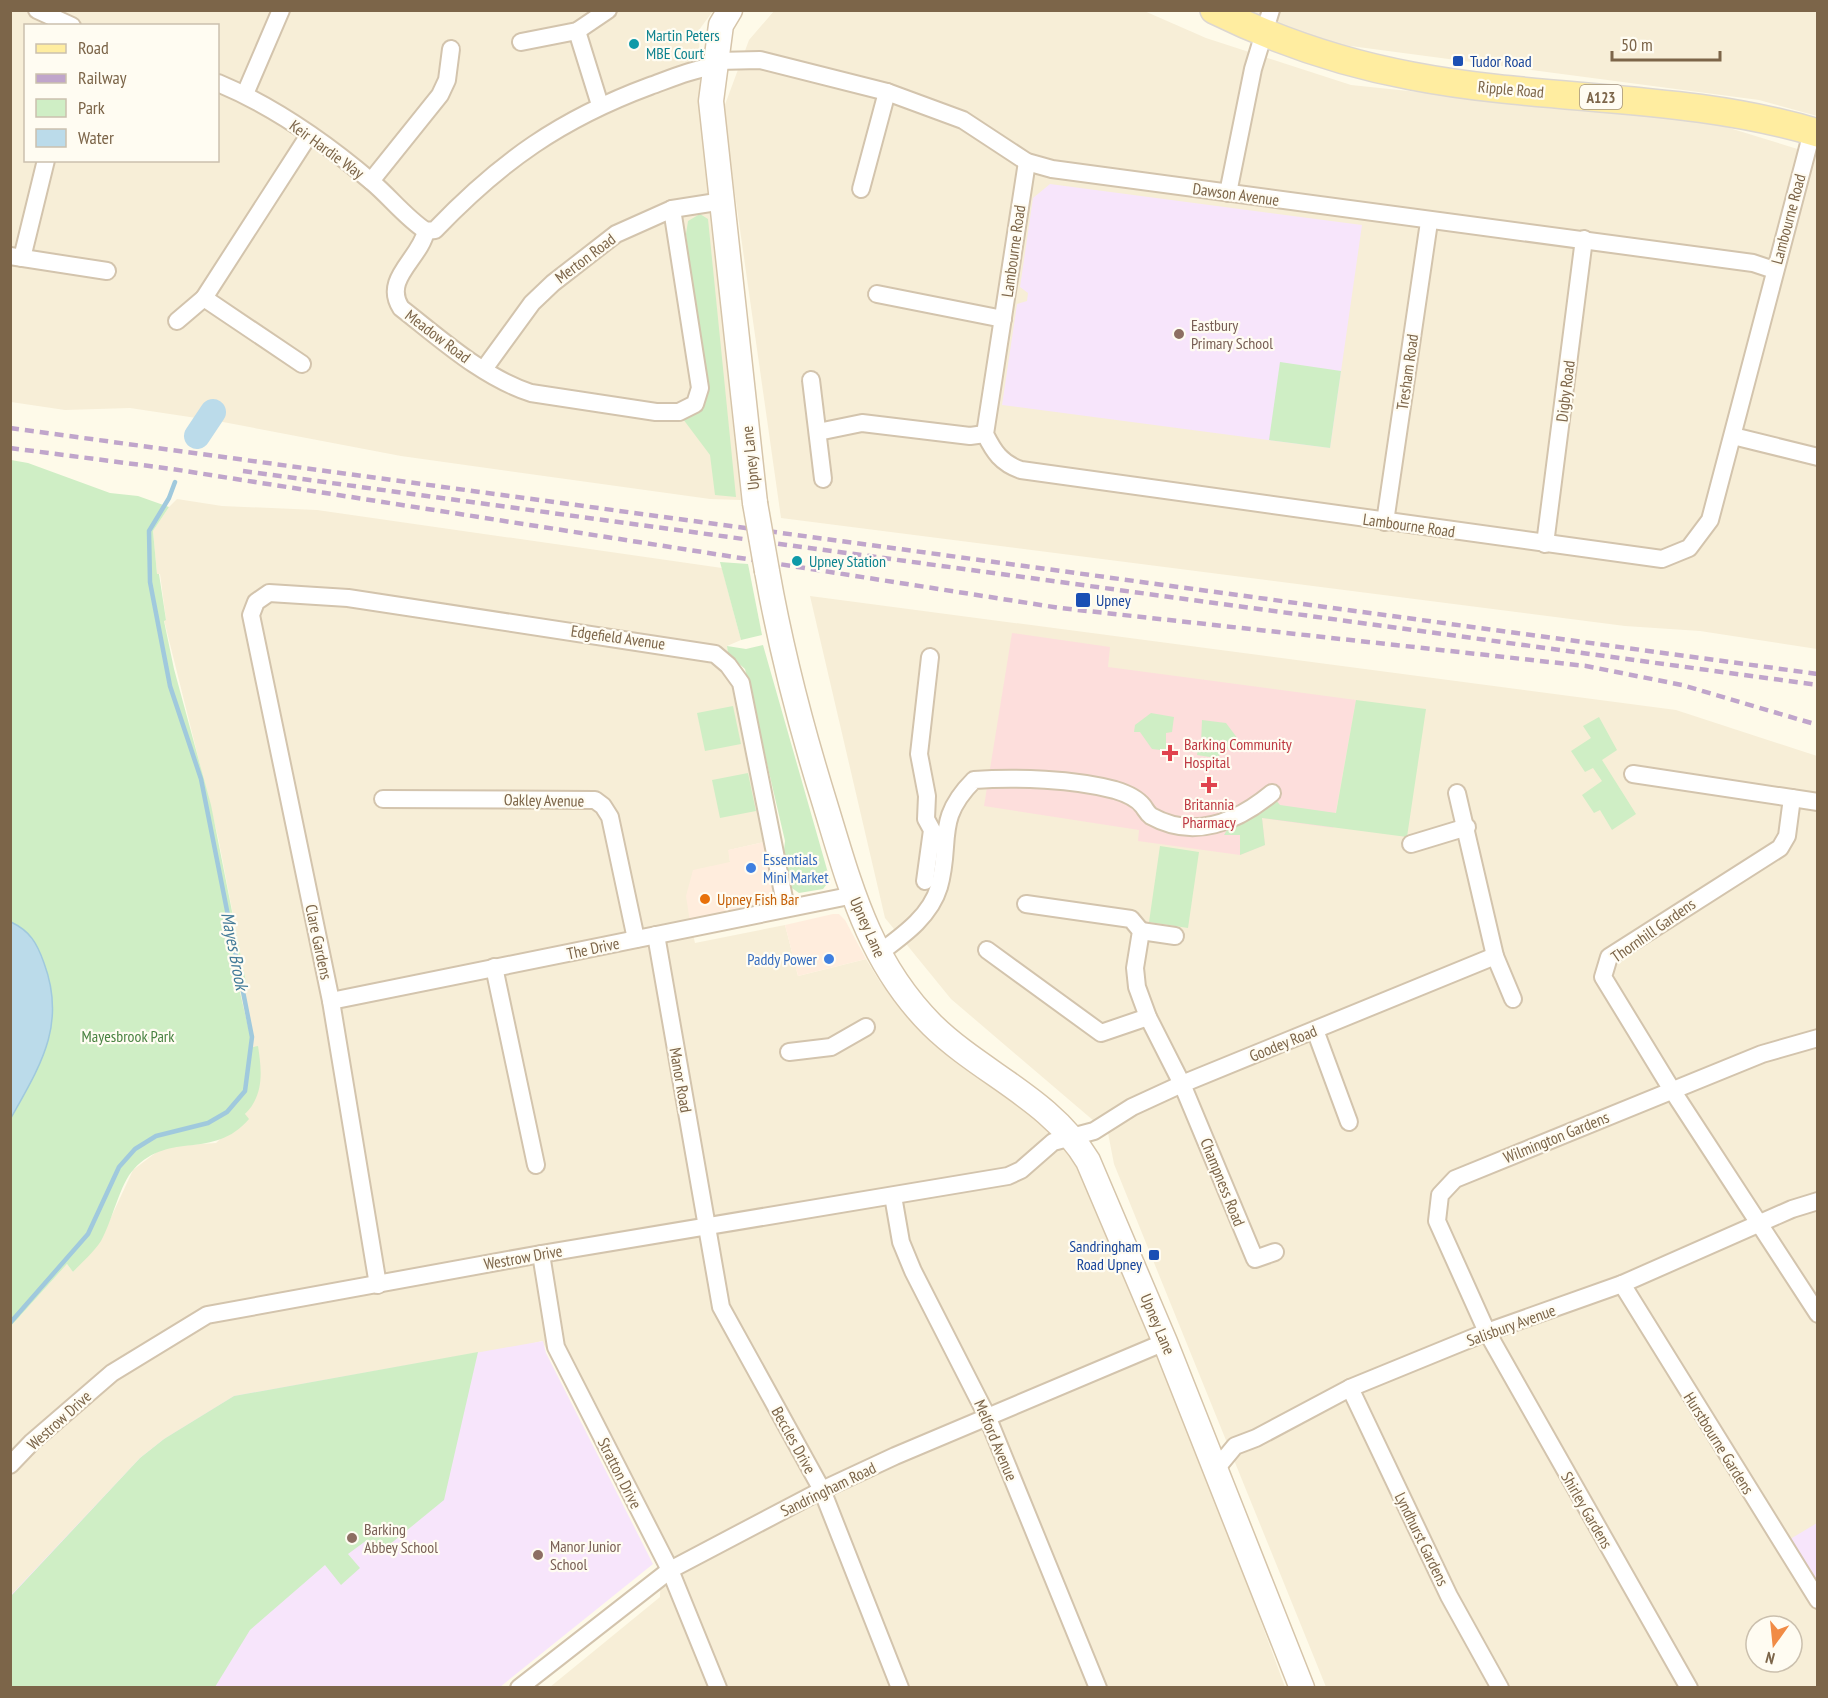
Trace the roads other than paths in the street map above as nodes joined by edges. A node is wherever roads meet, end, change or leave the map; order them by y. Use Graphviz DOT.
graph roads {
  1 [pos="37,10"];
  2 [pos="280,10"];
  3 [pos="608,10"];
  4 [pos="730,10"];
  5 [pos="746,10"];
  6 [pos="1214,10"];
  7 [pos="1267,22"];
  8 [pos="68,24"];
  9 [pos="577,31"];
  10 [pos="521,42"];
  11 [pos="451,49"];
  12 [pos="717,60"];
  13 [pos="219,83"];
  14 [pos="887,92"];
  15 [pos="245,94"];
  16 [pos="600,105"];
  17 [pos="1815,133"];
  18 [pos="309,135"];
  19 [pos="45,162"];
  20 [pos="1027,162"];
  21 [pos="371,181"];
  22 [pos="861,189"];
  23 [pos="1228,193"];
  24 [pos="723,201"];
  25 [pos="672,209"];
  26 [pos="1429,222"];
  27 [pos="426,231"];
  28 [pos="1584,239"];
  29 [pos="16,257"];
  30 [pos="107,270"];
  31 [pos="1774,270"];
  32 [pos="877,294"];
  33 [pos="204,298"];
  34 [pos="1003,319"];
  35 [pos="177,321"];
  36 [pos="302,364"];
  37 [pos="484,369"];
  38 [pos="811,380"];
  39 [pos="818,432"];
  40 [pos="985,434"];
  41 [pos="1733,436"];
  42 [pos="1818,457"];
  43 [pos="823,479"];
  44 [pos="1385,522"];
  45 [pos="1545,543"];
  46 [pos="256,602"];
  47 [pos="930,657"];
  48 [pos="1633,774"];
  49 [pos="1272,793"];
  50 [pos="1457,793"];
  51 [pos="927,796"];
  52 [pos="1792,798"];
  53 [pos="383,799"];
  54 [pos="1818,802"];
  55 [pos="949,813"];
  56 [pos="1467,827"];
  57 [pos="1411,844"];
  58 [pos="925,881"];
  59 [pos="854,895"];
  60 [pos="1026,904"];
  61 [pos="786,908"];
  62 [pos="1141,931"];
  63 [pos="656,935"];
  64 [pos="1175,936"];
  65 [pos="636,939"];
  66 [pos="987,950"];
  67 [pos="878,954"];
  68 [pos="1495,956"];
  69 [pos="494,967"];
  70 [pos="1513,999"];
  71 [pos="332,1000"];
  72 [pos="1148,1017"];
  73 [pos="866,1027"];
  74 [pos="1315,1030"];
  75 [pos="1818,1038"];
  76 [pos="789,1052"];
  77 [pos="1182,1084"];
  78 [pos="1672,1090"];
  79 [pos="1349,1122"];
  80 [pos="1074,1138"];
  81 [pos="536,1165"];
  82 [pos="893,1196"];
  83 [pos="1818,1201"];
  84 [pos="1758,1225"];
  85 [pos="707,1226"];
  86 [pos="1275,1252"];
  87 [pos="541,1254"];
  88 [pos="1622,1284"];
  89 [pos="378,1285"];
  90 [pos="1818,1314"];
  91 [pos="1487,1332"];
  92 [pos="1165,1342"];
  93 [pos="1350,1388"];
  94 [pos="987,1416"];
  95 [pos="10,1465"];
  96 [pos="1216,1469"];
  97 [pos="822,1490"];
  98 [pos="670,1570"];
  99 [pos="1818,1600"];
  100 [pos="522,1687"];
  101 [pos="718,1688"];
  102 [pos="900,1688"];
  103 [pos="1098,1688"];
  104 [pos="1302,1688"];
  105 [pos="1500,1688"];
  106 [pos="1689,1688"];
  1 -- 8 [label="street"];
  2 -- 15 [label="street"];
  3 -- 9 [label="street"];
  4 -- 12 [label="street, Upney Lane"];
  5 -- 12 [label="street, Upney Lane"];
  6 -- 7 [label="main road, Ripple Road / A123"];
  7 -- 17 [label="main road, Ripple Road / A123"];
  7 -- 23 [label="street"];
  9 -- 10 [label="street"];
  9 -- 16 [label="street"];
  11 -- 21 [label="street"];
  12 -- 14 [label="street, Dawson Avenue"];
  12 -- 16 [label="street"];
  12 -- 24 [label="street, Upney Lane"];
  13 -- 15 [label="street, Keir Hardie Way"];
  14 -- 20 [label="street, Dawson Avenue"];
  14 -- 22 [label="street"];
  15 -- 18 [label="street, Keir Hardie Way"];
  16 -- 27 [label="street"];
  17 -- 31 [label="street, Lambourne Road"];
  18 -- 21 [label="street, Keir Hardie Way"];
  18 -- 33 [label="street"];
  19 -- 29 [label="street"];
  20 -- 23 [label="street, Dawson Avenue"];
  20 -- 34 [label="street, Lambourne Road"];
  21 -- 27 [label="street, Keir Hardie Way"];
  23 -- 26 [label="street, Dawson Avenue"];
  24 -- 25 [label="street, Merton Road"];
  24 -- 59 [label="street, Upney Lane, bridge"];
  25 -- 37 [label="street, Merton Road"];
  25 -- 37 [label="street, Meadow Road"];
  26 -- 28 [label="street, Dawson Avenue"];
  26 -- 44 [label="street, Tresham Road"];
  27 -- 37 [label="street, Meadow Road"];
  28 -- 31 [label="street, Dawson Avenue"];
  28 -- 45 [label="street, Digby Road"];
  29 -- 30 [label="street"];
  31 -- 41 [label="street, Lambourne Road"];
  32 -- 34 [label="street"];
  33 -- 35 [label="street"];
  33 -- 36 [label="street"];
  34 -- 40 [label="street, Lambourne Road"];
  38 -- 39 [label="street"];
  39 -- 40 [label="street"];
  39 -- 43 [label="street"];
  40 -- 44 [label="street, Lambourne Road"];
  41 -- 42 [label="street"];
  41 -- 45 [label="street, Lambourne Road"];
  44 -- 45 [label="street, Lambourne Road"];
  46 -- 61 [label="street, Edgefield Avenue"];
  46 -- 71 [label="street, Clare Gardens"];
  47 -- 51 [label="street"];
  48 -- 52 [label="street"];
  49 -- 55 [label="street"];
  50 -- 56 [label="street"];
  51 -- 55 [label="street"];
  51 -- 58 [label="street"];
  52 -- 54 [label="street"];
  52 -- 78 [label="street, Thornhill Gardens"];
  53 -- 65 [label="street, Oakley Avenue"];
  55 -- 67 [label="street"];
  56 -- 57 [label="street"];
  56 -- 68 [label="street"];
  59 -- 61 [label="street, The Drive"];
  59 -- 67 [label="street, Upney Lane"];
  60 -- 62 [label="street"];
  61 -- 63 [label="street, The Drive"];
  62 -- 64 [label="street"];
  62 -- 72 [label="street"];
  63 -- 65 [label="street, The Drive"];
  63 -- 85 [label="street, Manor Road"];
  65 -- 69 [label="street, The Drive"];
  66 -- 72 [label="street"];
  67 -- 80 [label="street, Upney Lane"];
  68 -- 70 [label="street"];
  68 -- 74 [label="street, Goodey Road"];
  69 -- 71 [label="street, The Drive"];
  69 -- 81 [label="street"];
  71 -- 89 [label="street, Clare Gardens"];
  72 -- 77 [label="street"];
  73 -- 76 [label="street"];
  74 -- 77 [label="street, Goodey Road"];
  74 -- 79 [label="street"];
  75 -- 78 [label="street, Wilmington Gardens"];
  77 -- 80 [label="street, Goodey Road"];
  77 -- 86 [label="street, Champness Road"];
  78 -- 84 [label="street, Thornhill Gardens"];
  78 -- 91 [label="street, Wilmington Gardens"];
  80 -- 82 [label="street, Westrow Drive"];
  80 -- 92 [label="street, Upney Lane"];
  82 -- 85 [label="street, Westrow Drive"];
  82 -- 94 [label="street, Melford Avenue"];
  83 -- 84 [label="street, Salisbury Avenue"];
  84 -- 88 [label="street, Salisbury Avenue"];
  84 -- 90 [label="street, Thornhill Gardens"];
  85 -- 87 [label="street, Westrow Drive"];
  85 -- 97 [label="street, Beccles Drive"];
  87 -- 89 [label="street, Westrow Drive"];
  87 -- 98 [label="street, Stratton Drive"];
  88 -- 91 [label="street, Salisbury Avenue"];
  88 -- 99 [label="street, Hurstbourne Gardens"];
  89 -- 95 [label="street, Westrow Drive"];
  91 -- 93 [label="street, Salisbury Avenue"];
  91 -- 106 [label="street, Shirley Gardens"];
  92 -- 94 [label="street, Sandringham Road"];
  92 -- 96 [label="street, Upney Lane"];
  93 -- 96 [label="street, Salisbury Avenue"];
  93 -- 105 [label="street, Lyndhurst Gardens"];
  94 -- 97 [label="street, Sandringham Road"];
  94 -- 103 [label="street, Melford Avenue"];
  96 -- 104 [label="street, Upney Lane"];
  97 -- 98 [label="street, Sandringham Road"];
  97 -- 102 [label="street, Beccles Drive"];
  98 -- 100 [label="street, Sandringham Road"];
  98 -- 101 [label="street, Stratton Drive"];
}
